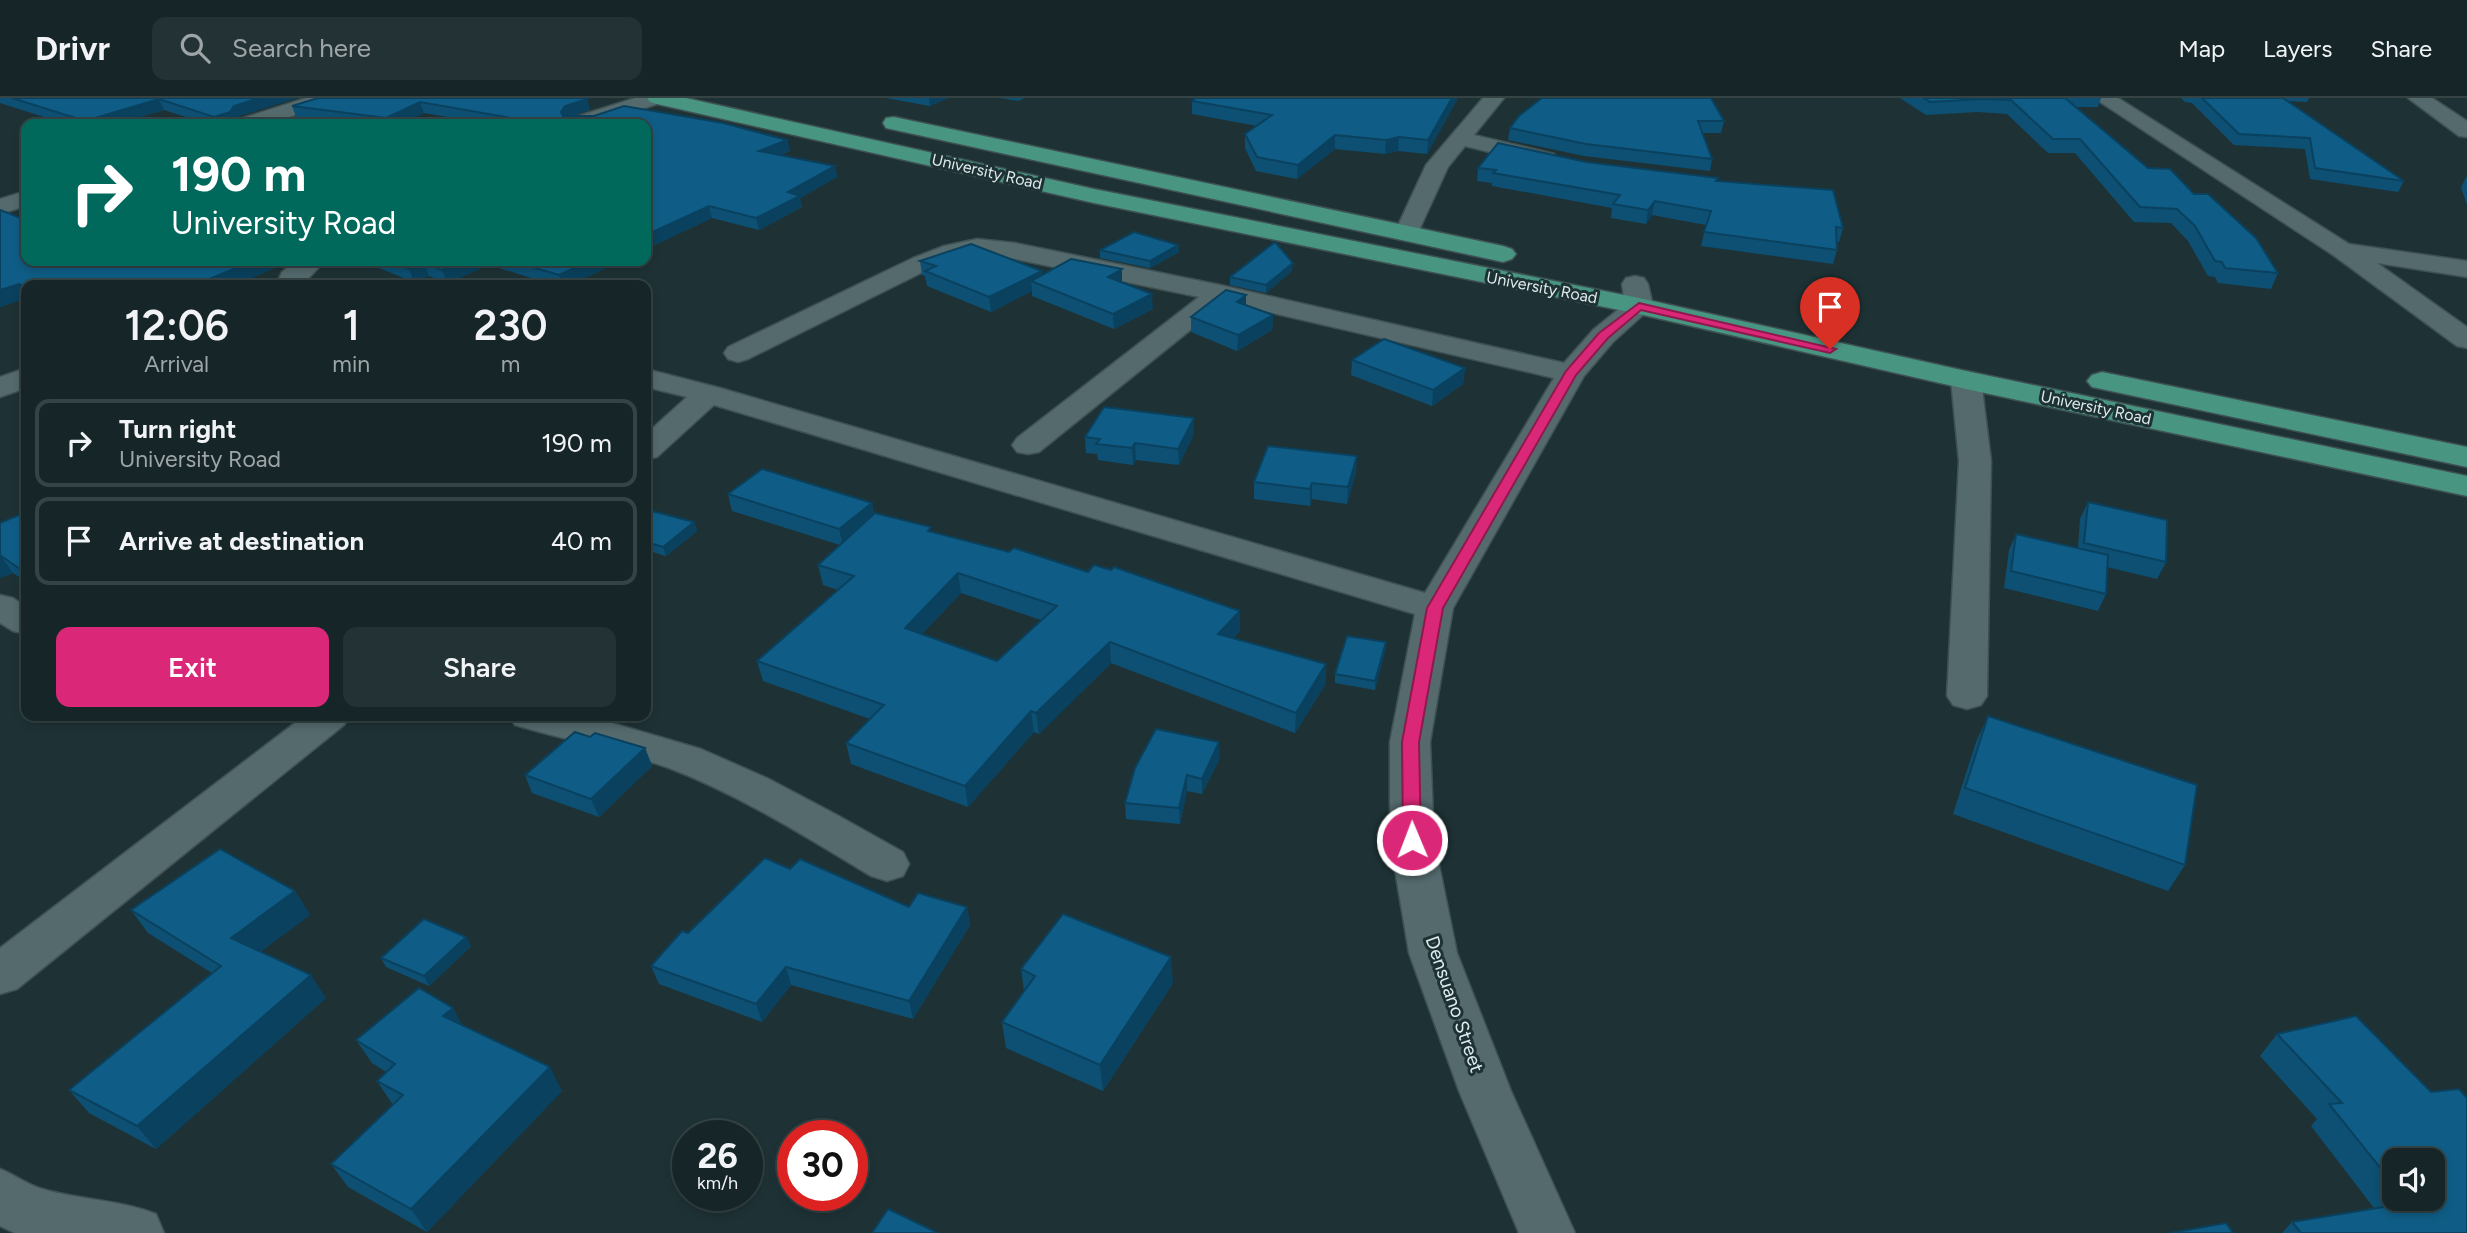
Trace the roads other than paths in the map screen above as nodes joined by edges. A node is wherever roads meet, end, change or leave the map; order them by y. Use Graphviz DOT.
graph roads {
  1 [pos="327,98"];
  2 [pos="657,98"];
  3 [pos="763,98"];
  4 [pos="1494,98"];
  5 [pos="2104,98"];
  6 [pos="2418,98"];
  7 [pos="263,119"];
  8 [pos="592,119"];
  9 [pos="2467,131"];
  10 [pos="1459,138"];
  11 [pos="1570,163"];
  12 [pos="21,200"];
  13 [pos="0,207"];
  14 [pos="1407,232"];
  15 [pos="2342,250"];
  16 [pos="306,266"];
  17 [pos="2467,269"];
  18 [pos="290,280"];
  19 [pos="1220,293"];
  20 [pos="1637,295"];
  21 [pos="1863,331"];
  22 [pos="2467,340"];
  23 [pos="738,353"];
  24 [pos="1571,373"];
  25 [pos="2078,376"];
  26 [pos="21,379"];
  27 [pos="651,379"];
  28 [pos="1966,380"];
  29 [pos="0,388"];
  30 [pos="709,394"];
  31 [pos="651,446"];
  32 [pos="1028,446"];
  33 [pos="2467,457"];
  34 [pos="2467,486"];
  35 [pos="0,606"];
  36 [pos="1435,608"];
  37 [pos="21,620"];
  38 [pos="1967,696"];
  39 [pos="324,721"];
  40 [pos="548,721"];
  41 [pos="887,864"];
  42 [pos="0,975"];
  43 [pos="15,1212"];
  44 [pos="136,1233"];
  45 [pos="1547,1233"];
  1 -- 7 [label="street"];
  2 -- 8 [label="street"];
  2 -- 20 [label="highway, University Road"];
  3 -- 14 [label="highway, University Road"];
  4 -- 10 [label="street"];
  5 -- 15 [label="street"];
  6 -- 9 [label="street"];
  10 -- 11 [label="street"];
  10 -- 14 [label="street"];
  12 -- 13 [label="street"];
  14 -- 20 [label="highway, University Road"];
  15 -- 17 [label="street"];
  15 -- 22 [label="street"];
  16 -- 18 [label="street"];
  19 -- 23 [label="street"];
  19 -- 24 [label="street"];
  19 -- 32 [label="street"];
  20 -- 21 [label="highway, University Road"];
  20 -- 24 [label="street, Densuano Street"];
  20 -- 28 [label="highway, University Road"];
  24 -- 36 [label="street, Densuano Street"];
  25 -- 33 [label="highway, University Road"];
  26 -- 29 [label="street"];
  27 -- 30 [label="street"];
  28 -- 34 [label="highway, University Road"];
  28 -- 38 [label="street"];
  30 -- 31 [label="street"];
  30 -- 36 [label="street"];
  35 -- 37 [label="street"];
  36 -- 45 [label="street, Densuano Street"];
  39 -- 42 [label="street"];
  40 -- 41 [label="street"];
  43 -- 44 [label="street"];
}
